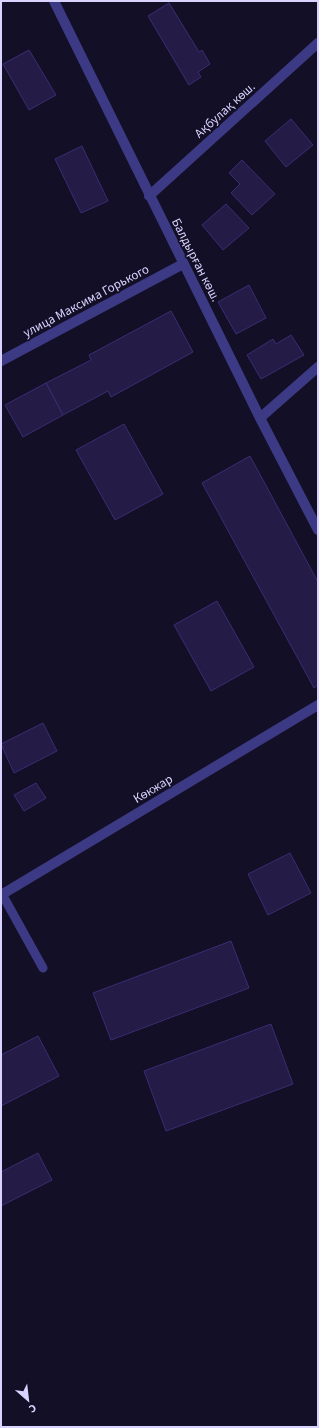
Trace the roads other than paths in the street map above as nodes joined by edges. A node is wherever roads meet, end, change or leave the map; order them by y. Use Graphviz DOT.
graph roads {
  1 [pos="54,1"];
  2 [pos="318,43"];
  3 [pos="149,196"];
  4 [pos="183,264"];
  5 [pos="1,361"];
  6 [pos="318,367"];
  7 [pos="260,418"];
  8 [pos="318,530"];
  9 [pos="318,705"];
  10 [pos="1,893"];
  11 [pos="43,968"];
  1 -- 3 [label="street, Балдырған көш."];
  2 -- 3 [label="street, Ақбулақ көш."];
  3 -- 4 [label="street, Балдырған көш."];
  4 -- 5 [label="street, улица Максима Горького"];
  4 -- 7 [label="street, Балдырған көш."];
  6 -- 7 [label="street"];
  7 -- 8 [label="street, Балдырған көш."];
  9 -- 10 [label="street, Көкжар"];
  10 -- 11 [label="lane"];
}
